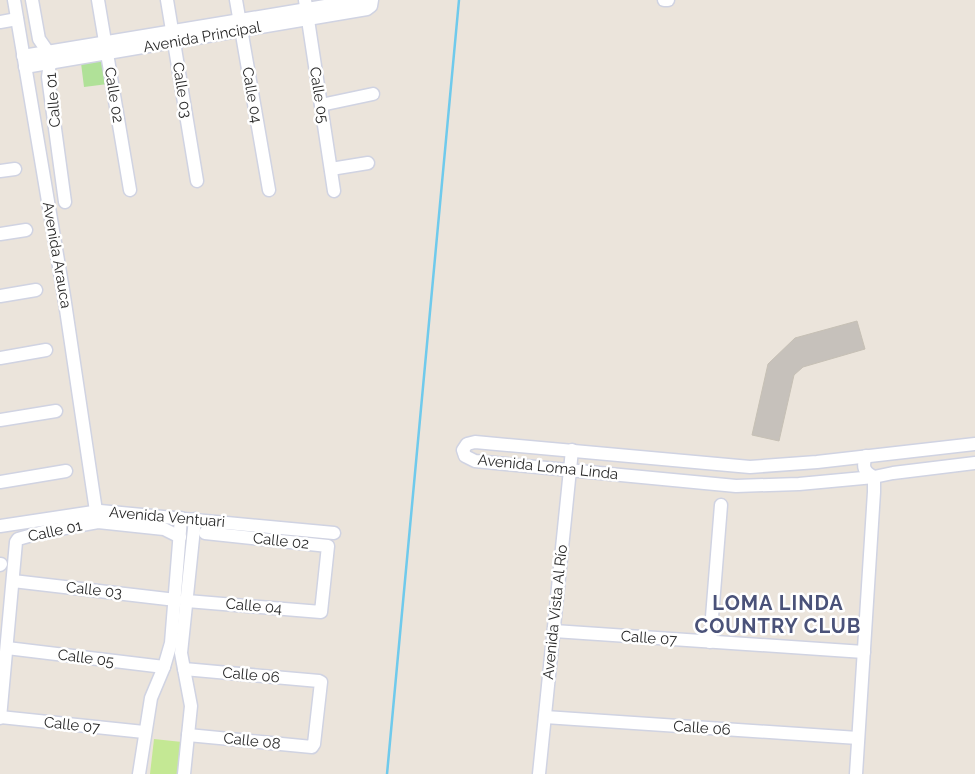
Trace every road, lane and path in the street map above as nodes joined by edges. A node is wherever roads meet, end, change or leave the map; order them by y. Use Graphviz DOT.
graph roads {
  1 [pos="14,0"];
  2 [pos="32,0"];
  3 [pos="98,0"];
  4 [pos="167,0"];
  5 [pos="236,0"];
  6 [pos="361,0"];
  7 [pos="372,0"];
  8 [pos="664,0"];
  9 [pos="668,0"];
  10 [pos="306,9"];
  11 [pos="17,19"];
  12 [pos="0,22"];
  13 [pos="240,25"];
  14 [pos="173,37"];
  15 [pos="106,48"];
  16 [pos="49,57"];
  17 [pos="24,61"];
  18 [pos="373,94"];
  19 [pos="321,105"];
  20 [pos="368,163"];
  21 [pos="15,169"];
  22 [pos="331,169"];
  23 [pos="0,172"];
  24 [pos="197,181"];
  25 [pos="130,190"];
  26 [pos="269,190"];
  27 [pos="334,191"];
  28 [pos="65,202"];
  29 [pos="26,230"];
  30 [pos="0,234"];
  31 [pos="36,290"];
  32 [pos="0,296"];
  33 [pos="46,350"];
  34 [pos="0,358"];
  35 [pos="56,411"];
  36 [pos="0,420"];
  37 [pos="975,444"];
  38 [pos="572,450"];
  39 [pos="892,453"];
  40 [pos="866,456"];
  41 [pos="975,463"];
  42 [pos="570,470"];
  43 [pos="66,471"];
  44 [pos="893,473"];
  45 [pos="874,477"];
  46 [pos="0,482"];
  47 [pos="721,505"];
  48 [pos="96,512"];
  49 [pos="181,518"];
  50 [pos="195,520"];
  51 [pos="0,526"];
  52 [pos="334,532"];
  53 [pos="205,533"];
  54 [pos="180,537"];
  55 [pos="13,581"];
  56 [pos="181,600"];
  57 [pos="321,612"];
  58 [pos="554,631"];
  59 [pos="710,642"];
  60 [pos="176,644"];
  61 [pos="7,648"];
  62 [pos="864,652"];
  63 [pos="164,667"];
  64 [pos="184,669"];
  65 [pos="0,717"];
  66 [pos="545,717"];
  67 [pos="144,732"];
  68 [pos="188,735"];
  69 [pos="858,738"];
  70 [pos="314,744"];
  71 [pos="139,774"];
  72 [pos="184,774"];
  73 [pos="539,774"];
  74 [pos="856,774"];
  1 -- 11 [label="street, Avenida Arauca"];
  2 -- 16 [label="street, Calle 01"];
  3 -- 15 [label="street, Calle 02"];
  4 -- 14 [label="street, Calle 03"];
  5 -- 13 [label="street, Calle 04"];
  6 -- 10 [label="street, Avenida Principal"];
  7 -- 10 [label="street, Avenida Principal"];
  8 -- 9 [label="street"];
  10 -- 13 [label="street, Avenida Principal"];
  10 -- 19 [label="street, Calle 05"];
  11 -- 12 [label="street"];
  11 -- 17 [label="street, Avenida Arauca"];
  13 -- 14 [label="street, Avenida Principal"];
  13 -- 26 [label="street, Calle 04"];
  14 -- 15 [label="street, Avenida Principal"];
  14 -- 24 [label="street, Calle 03"];
  15 -- 16 [label="street, Avenida Principal"];
  15 -- 25 [label="street, Calle 02"];
  16 -- 17 [label="street, Avenida Principal"];
  16 -- 28 [label="street, Calle 01"];
  17 -- 48 [label="street, Avenida Arauca"];
  18 -- 19 [label="street"];
  19 -- 22 [label="street, Calle 05"];
  20 -- 22 [label="street"];
  21 -- 23 [label="street"];
  22 -- 27 [label="street, Calle 05"];
  29 -- 30 [label="street"];
  31 -- 32 [label="street"];
  33 -- 34 [label="street"];
  35 -- 36 [label="street"];
  37 -- 39 [label="street, Avenida Loma Linda"];
  38 -- 40 [label="street, Avenida Loma Linda"];
  38 -- 42 [label="street, Avenida Vista Al Río"];
  38 -- 42 [label="street, Avenida Loma Linda"];
  39 -- 40 [label="street, Avenida Loma Linda"];
  39 -- 44 [label="street"];
  40 -- 45 [label="street"];
  41 -- 44 [label="street, Avenida Loma Linda"];
  42 -- 45 [label="street, Avenida Loma Linda"];
  42 -- 58 [label="street, Avenida Vista Al Río"];
  43 -- 46 [label="street"];
  44 -- 45 [label="street, Avenida Loma Linda"];
  45 -- 62 [label="street"];
  47 -- 59 [label="street"];
  48 -- 49 [label="street, Avenida Ventuari"];
  48 -- 51 [label="street, Avenida Ventuari"];
  49 -- 50 [label="street, Avenida Ventuari"];
  49 -- 54 [label="street"];
  50 -- 52 [label="street, Avenida Ventuari"];
  50 -- 56 [label="street"];
  53 -- 57 [label="street, Calle 02"];
  54 -- 55 [label="street, Calle 01"];
  54 -- 56 [label="street"];
  55 -- 56 [label="street, Calle 03"];
  55 -- 61 [label="street"];
  56 -- 57 [label="street, Calle 04"];
  56 -- 60 [label="street"];
  58 -- 59 [label="street, Calle 07"];
  58 -- 66 [label="street, Avenida Vista Al Río"];
  59 -- 62 [label="street, Calle 07"];
  60 -- 63 [label="street"];
  60 -- 64 [label="street"];
  61 -- 63 [label="street, Calle 05"];
  61 -- 65 [label="street"];
  62 -- 69 [label="street"];
  63 -- 67 [label="street"];
  64 -- 68 [label="street"];
  64 -- 70 [label="street, Calle 06"];
  65 -- 67 [label="street, Calle 07"];
  66 -- 69 [label="street, Calle 06"];
  66 -- 73 [label="street, Avenida Vista Al Río"];
  67 -- 71 [label="street"];
  68 -- 70 [label="street, Calle 08"];
  68 -- 72 [label="street"];
  69 -- 74 [label="street"];
}
